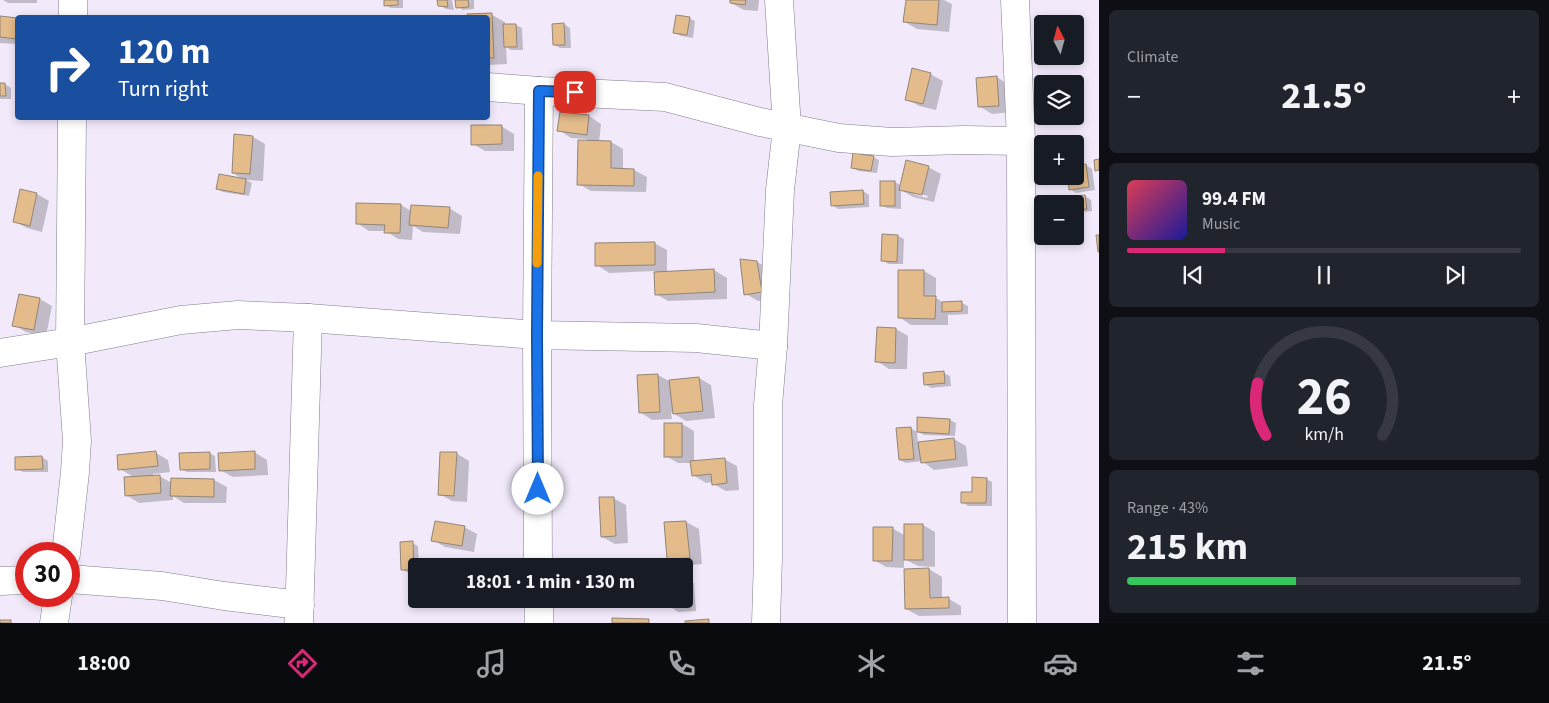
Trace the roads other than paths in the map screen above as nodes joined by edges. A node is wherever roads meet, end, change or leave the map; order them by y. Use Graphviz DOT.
graph roads {
  1 [pos="73,0"];
  2 [pos="779,0"];
  3 [pos="1015,0"];
  4 [pos="73,15"];
  5 [pos="490,87"];
  6 [pos="539,91"];
  7 [pos="72,120"];
  8 [pos="787,128"];
  9 [pos="1020,141"];
  10 [pos="308,318"];
  11 [pos="537,336"];
  12 [pos="70,342"];
  13 [pos="774,346"];
  14 [pos="0,353"];
  15 [pos="67,542"];
  16 [pos="538,558"];
  17 [pos="15,580"];
  18 [pos="80,580"];
  19 [pos="0,581"];
  20 [pos="56,607"];
  21 [pos="539,608"];
  22 [pos="300,614"];
  23 [pos="54,623"];
  24 [pos="539,623"];
  25 [pos="766,623"];
  26 [pos="1022,623"];
  1 -- 4 [label="street"];
  2 -- 8 [label="street"];
  3 -- 9 [label="street"];
  5 -- 6 [label="street"];
  6 -- 8 [label="street"];
  6 -- 11 [label="street"];
  7 -- 12 [label="street"];
  8 -- 9 [label="street"];
  8 -- 13 [label="street"];
  9 -- 26 [label="street"];
  10 -- 11 [label="street"];
  10 -- 12 [label="street"];
  10 -- 22 [label="street"];
  11 -- 13 [label="street"];
  11 -- 16 [label="street"];
  12 -- 14 [label="street"];
  12 -- 15 [label="street"];
  13 -- 25 [label="street"];
  17 -- 19 [label="street"];
  18 -- 22 [label="street"];
  20 -- 23 [label="street"];
  21 -- 24 [label="street"];
}
